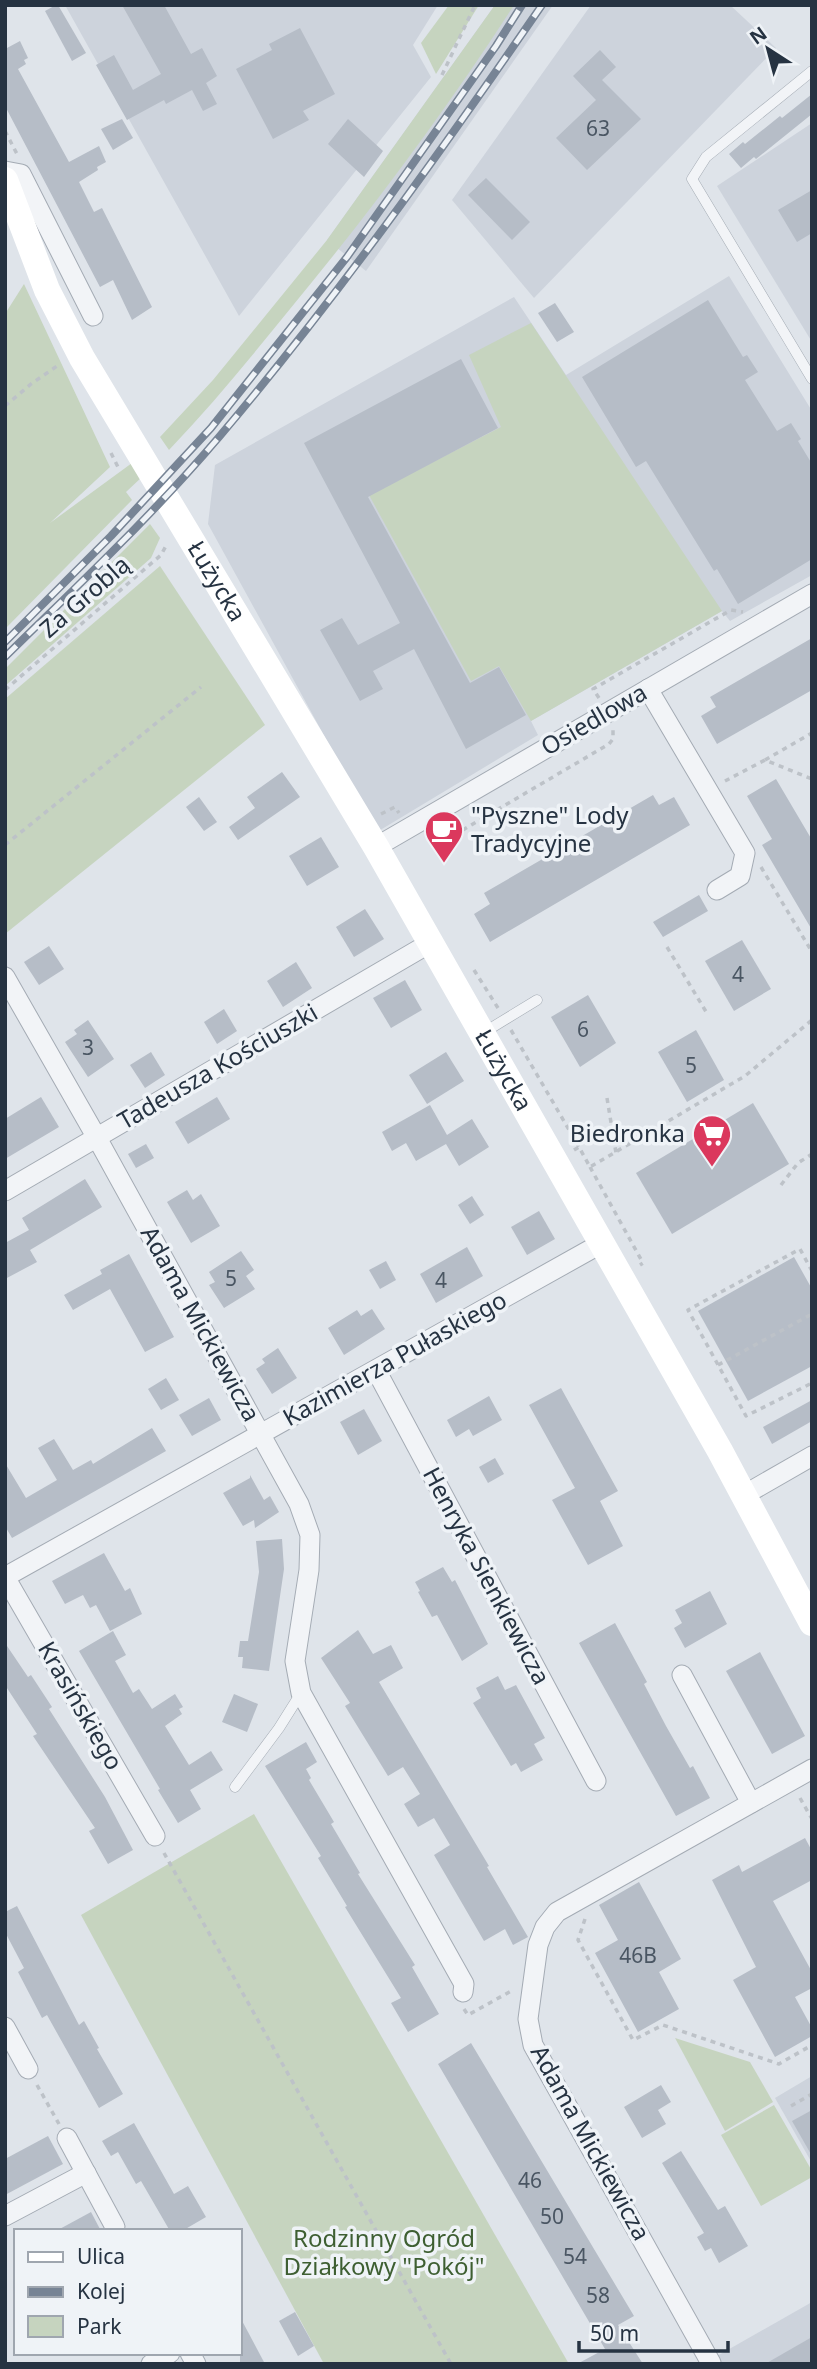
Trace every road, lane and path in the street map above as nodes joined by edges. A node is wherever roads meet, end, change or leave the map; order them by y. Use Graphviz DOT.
graph roads {
  1 [pos="475,5"];
  2 [pos="812,71"];
  3 [pos="442,75"];
  4 [pos="5,171"];
  5 [pos="5,180"];
  6 [pos="93,316"];
  7 [pos="61,363"];
  8 [pos="812,379"];
  9 [pos="5,405"];
  10 [pos="181,524"];
  11 [pos="812,594"];
  12 [pos="201,688"];
  13 [pos="648,689"];
  14 [pos="5,690"];
  15 [pos="812,733"];
  16 [pos="765,760"];
  17 [pos="812,779"];
  18 [pos="709,790"];
  19 [pos="5,845"];
  20 [pos="376,847"];
  21 [pos="759,863"];
  22 [pos="717,890"];
  23 [pos="430,943"];
  24 [pos="667,947"];
  25 [pos="812,952"];
  26 [pos="470,965"];
  27 [pos="5,977"];
  28 [pos="537,1000"];
  29 [pos="499,1009"];
  30 [pos="708,1015"];
  31 [pos="812,1020"];
  32 [pos="506,1021"];
  33 [pos="482,1034"];
  34 [pos="607,1098"];
  35 [pos="97,1138"];
  36 [pos="579,1147"];
  37 [pos="616,1153"];
  38 [pos="812,1154"];
  39 [pos="555,1163"];
  40 [pos="781,1185"];
  41 [pos="5,1191"];
  42 [pos="602,1243"];
  43 [pos="812,1271"];
  44 [pos="812,1314"];
  45 [pos="718,1365"];
  46 [pos="376,1370"];
  47 [pos="812,1382"];
  48 [pos="261,1435"];
  49 [pos="812,1456"];
  50 [pos="744,1495"];
  51 [pos="5,1577"];
  52 [pos="812,1623"];
  53 [pos="682,1675"];
  54 [pos="301,1693"];
  55 [pos="812,1769"];
  56 [pos="790,1781"];
  57 [pos="596,1782"];
  58 [pos="235,1787"];
  59 [pos="751,1804"];
  60 [pos="812,1819"];
  61 [pos="155,1836"];
  62 [pos="594,1892"];
  63 [pos="533,1978"];
  64 [pos="463,1992"];
  65 [pos="468,2015"];
  66 [pos="5,2026"];
  67 [pos="812,2045"];
  68 [pos="28,2069"];
  69 [pos="812,2094"];
  70 [pos="791,2106"];
  71 [pos="67,2138"];
  72 [pos="86,2173"];
  73 [pos="5,2216"];
  74 [pos="116,2227"];
  75 [pos="167,2355"];
  76 [pos="710,2363"];
  77 [pos="151,2364"];
  78 [pos="451,2364"];
  1 -- 3 [label="path"];
  2 -- 8 [label="lane"];
  4 -- 6 [label="street"];
  5 -- 10 [label="street, Łużycka"];
  7 -- 9 [label="path"];
  10 -- 14 [label="path, Za Groblą"];
  10 -- 20 [label="street, Łużycka"];
  11 -- 13 [label="street, Osiedlowa"];
  12 -- 19 [label="path"];
  13 -- 18 [label="street"];
  13 -- 20 [label="street, Osiedlowa"];
  15 -- 16 [label="path"];
  16 -- 17 [label="path"];
  16 -- 18 [label="path"];
  18 -- 22 [label="street"];
  20 -- 23 [label="street, Łużycka"];
  21 -- 25 [label="path"];
  23 -- 33 [label="street, Łużycka"];
  23 -- 35 [label="street, Tadeusza Kościuszki"];
  24 -- 30 [label="path"];
  26 -- 29 [label="path"];
  27 -- 35 [label="street, Adama Mickiewicza"];
  28 -- 33 [label="lane"];
  31 -- 37 [label="path"];
  32 -- 36 [label="path"];
  33 -- 39 [label="street, Łużycka"];
  34 -- 37 [label="path"];
  35 -- 41 [label="street, Tadeusza Kościuszki"];
  35 -- 48 [label="street, Adama Mickiewicza"];
  36 -- 37 [label="path"];
  36 -- 39 [label="path"];
  38 -- 40 [label="path"];
  39 -- 42 [label="street, Łużycka"];
  42 -- 46 [label="street, Kazimierza Pułaskiego"];
  42 -- 50 [label="street, Łużycka"];
  43 -- 45 [label="path"];
  44 -- 45 [label="path"];
  45 -- 47 [label="path"];
  46 -- 48 [label="street, Kazimierza Pułaskiego"];
  46 -- 57 [label="street, Henryka Sienkiewicza"];
  48 -- 51 [label="street, Kazimierza Pułaskiego"];
  48 -- 54 [label="street, Adama Mickiewicza"];
  49 -- 50 [label="street"];
  50 -- 52 [label="street, Łużycka"];
  51 -- 61 [label="street, Krasińskiego"];
  53 -- 59 [label="street"];
  54 -- 58 [label="lane"];
  54 -- 64 [label="street, Adama Mickiewicza"];
  55 -- 56 [label="street, Adama Mickiewicza"];
  56 -- 59 [label="street, Adama Mickiewicza"];
  56 -- 60 [label="path"];
  59 -- 62 [label="street, Adama Mickiewicza"];
  61 -- 78 [label="path"];
  62 -- 63 [label="street, Adama Mickiewicza"];
  62 -- 67 [label="path"];
  63 -- 65 [label="path"];
  63 -- 76 [label="street, Adama Mickiewicza"];
  66 -- 68 [label="street"];
  68 -- 71 [label="path"];
  69 -- 70 [label="path"];
  71 -- 72 [label="street"];
  72 -- 73 [label="street"];
  72 -- 74 [label="street"];
  75 -- 77 [label="street"];
}
